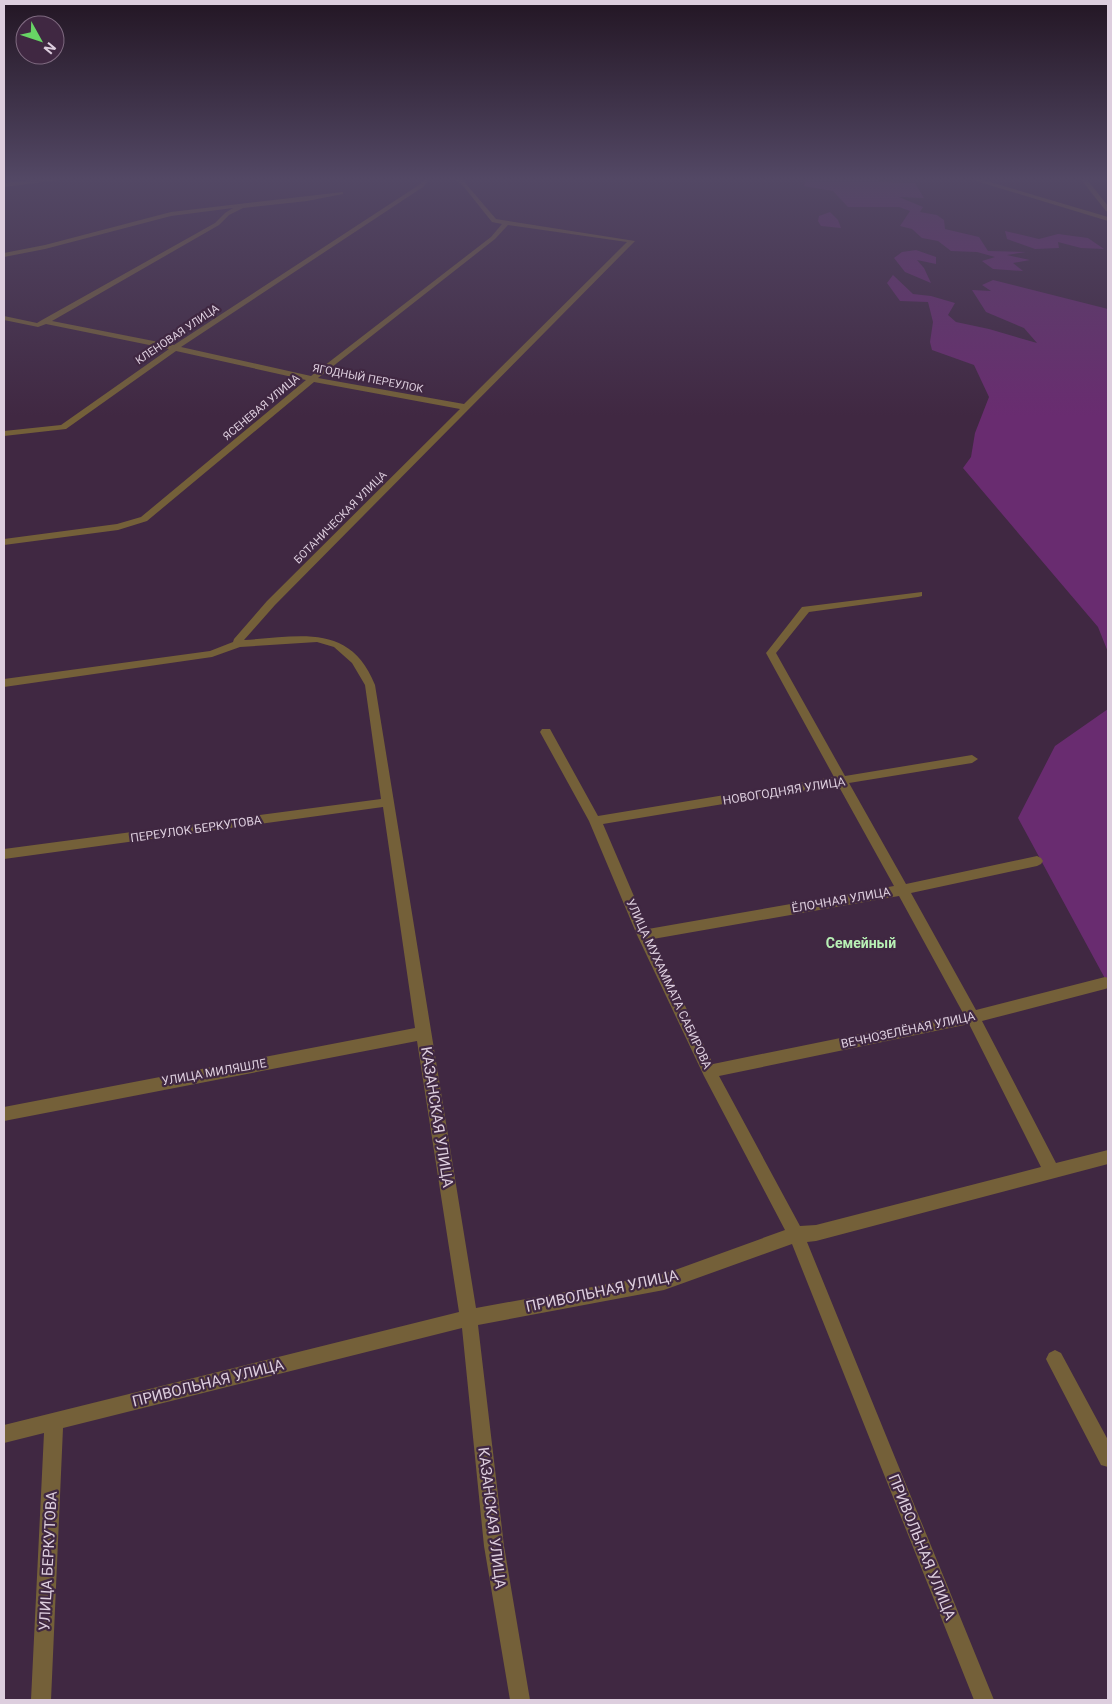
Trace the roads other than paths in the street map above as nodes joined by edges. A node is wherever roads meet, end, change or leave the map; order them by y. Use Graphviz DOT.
graph roads {
  1 [pos="160,257"];
  2 [pos="314,257"];
  3 [pos="469,257"];
  4 [pos="616,257"];
  5 [pos="4,318"];
  6 [pos="45,322"];
  7 [pos="175,348"];
  8 [pos="312,379"];
  9 [pos="465,407"];
  10 [pos="4,434"];
  11 [pos="4,542"];
  12 [pos="918,594"];
  13 [pos="239,644"];
  14 [pos="4,683"];
  15 [pos="546,732"];
  16 [pos="972,759"];
  17 [pos="843,782"];
  18 [pos="389,802"];
  19 [pos="595,822"];
  20 [pos="4,854"];
  21 [pos="1037,861"];
  22 [pos="902,890"];
  23 [pos="644,934"];
  24 [pos="1105,983"];
  25 [pos="973,1017"];
  26 [pos="424,1032"];
  27 [pos="709,1071"];
  28 [pos="4,1114"];
  29 [pos="1108,1157"];
  30 [pos="1052,1172"];
  31 [pos="796,1234"];
  32 [pos="469,1318"];
  33 [pos="1056,1359"];
  34 [pos="54,1421"];
  35 [pos="4,1434"];
  36 [pos="1108,1458"];
  37 [pos="41,1700"];
  38 [pos="520,1700"];
  39 [pos="984,1700"];
  1 -- 6 [label="street"];
  2 -- 7 [label="street, КЛЕНОВАЯ УЛИЦА"];
  3 -- 8 [label="street, ЯСЕНЕВАЯ УЛИЦА"];
  4 -- 9 [label="street, БОТАНИЧЕСКАЯ УЛИЦА"];
  5 -- 6 [label="street, ЯГОДНЫЙ ПЕРЕУЛОК"];
  6 -- 7 [label="street, ЯГОДНЫЙ ПЕРЕУЛОК"];
  7 -- 8 [label="street, ЯГОДНЫЙ ПЕРЕУЛОК"];
  7 -- 10 [label="street, КЛЕНОВАЯ УЛИЦА"];
  8 -- 9 [label="street, ЯГОДНЫЙ ПЕРЕУЛОК"];
  8 -- 11 [label="street, ЯСЕНЕВАЯ УЛИЦА"];
  9 -- 13 [label="street, БОТАНИЧЕСКАЯ УЛИЦА"];
  12 -- 17 [label="street"];
  13 -- 14 [label="street"];
  13 -- 18 [label="street, КАЗАНСКАЯ УЛИЦА"];
  15 -- 19 [label="street, УЛИЦА МУХАММАТА САБИРОВА"];
  16 -- 17 [label="street, НОВОГОДНЯЯ УЛИЦА"];
  17 -- 19 [label="street, НОВОГОДНЯЯ УЛИЦА"];
  17 -- 22 [label="street"];
  18 -- 20 [label="street, ПЕРЕУЛОК БЕРКУТОВА"];
  18 -- 26 [label="street, КАЗАНСКАЯ УЛИЦА"];
  19 -- 23 [label="street, УЛИЦА МУХАММАТА САБИРОВА"];
  21 -- 22 [label="street, ЁЛОЧНАЯ УЛИЦА"];
  22 -- 23 [label="street, ЁЛОЧНАЯ УЛИЦА"];
  22 -- 25 [label="street"];
  23 -- 27 [label="street, УЛИЦА МУХАММАТА САБИРОВА"];
  24 -- 25 [label="street, ВЕЧНОЗЕЛЁНАЯ УЛИЦА"];
  25 -- 27 [label="street, ВЕЧНОЗЕЛЁНАЯ УЛИЦА"];
  25 -- 30 [label="street"];
  26 -- 28 [label="street, УЛИЦА МИЛЯШЛЕ"];
  26 -- 32 [label="street, КАЗАНСКАЯ УЛИЦА"];
  27 -- 31 [label="street, УЛИЦА МУХАММАТА САБИРОВА"];
  29 -- 30 [label="street"];
  30 -- 31 [label="street"];
  31 -- 32 [label="street, ПРИВОЛЬНАЯ УЛИЦА"];
  31 -- 39 [label="street, ПРИВОЛЬНАЯ УЛИЦА"];
  32 -- 34 [label="street, ПРИВОЛЬНАЯ УЛИЦА"];
  32 -- 38 [label="street, КАЗАНСКАЯ УЛИЦА"];
  33 -- 36 [label="street"];
  34 -- 35 [label="street, ПРИВОЛЬНАЯ УЛИЦА"];
  34 -- 37 [label="street, УЛИЦА БЕРКУТОВА"];
}
